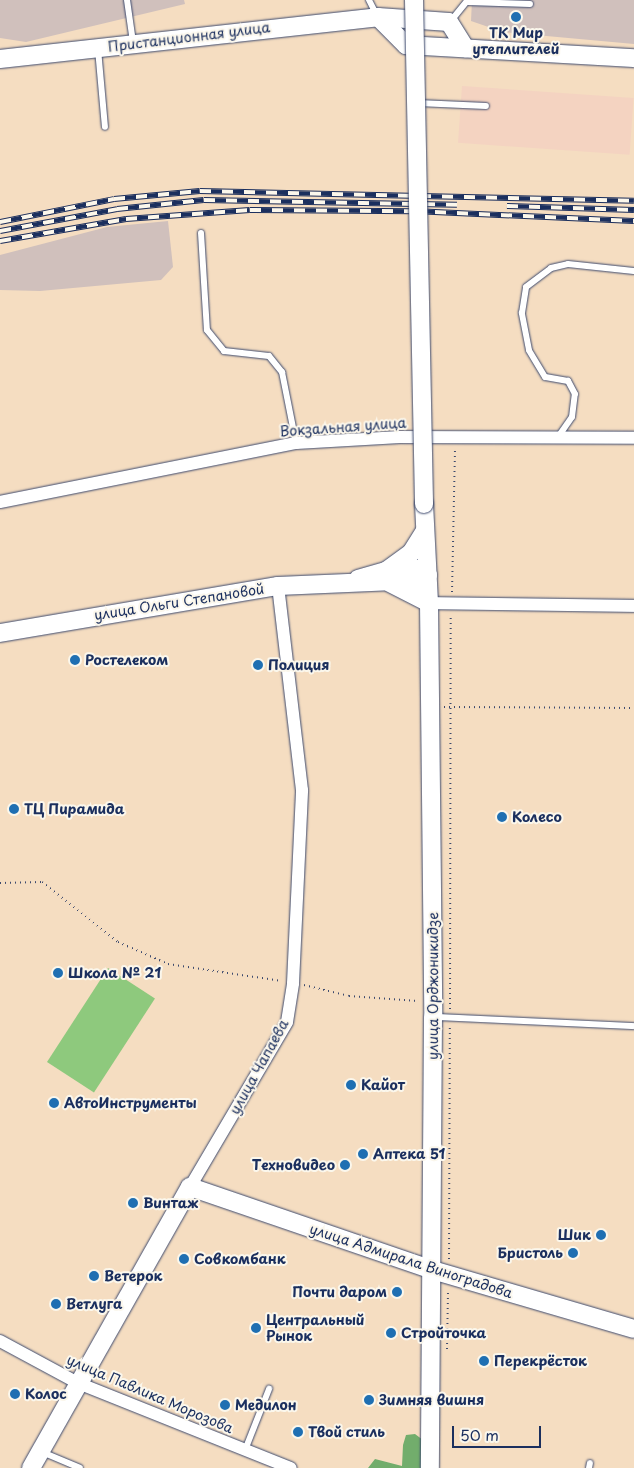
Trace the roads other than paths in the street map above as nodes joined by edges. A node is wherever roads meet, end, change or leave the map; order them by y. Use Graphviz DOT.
graph roads {
  1 [pos="127,0"];
  2 [pos="370,0"];
  3 [pos="414,0"];
  4 [pos="468,1"];
  5 [pos="530,4"];
  6 [pos="378,17"];
  7 [pos="450,22"];
  8 [pos="134,43"];
  9 [pos="406,45"];
  10 [pos="98,47"];
  11 [pos="465,48"];
  12 [pos="634,58"];
  13 [pos="0,59"];
  14 [pos="486,106"];
  15 [pos="105,127"];
  16 [pos="201,233"];
  17 [pos="634,271"];
  18 [pos="558,437"];
  19 [pos="634,438"];
  20 [pos="296,443"];
  21 [pos="0,502"];
  22 [pos="425,531"];
  23 [pos="428,575"];
  24 [pos="387,576"];
  25 [pos="278,586"];
  26 [pos="430,602"];
  27 [pos="634,606"];
  28 [pos="0,633"];
  29 [pos="441,1010"];
  30 [pos="634,1026"];
  31 [pos="190,1187"];
  32 [pos="440,1272"];
  33 [pos="634,1329"];
  34 [pos="0,1341"];
  35 [pos="78,1383"];
  36 [pos="269,1389"];
  37 [pos="38,1450"];
  38 [pos="245,1450"];
  39 [pos="267,1463"];
  40 [pos="31,1468"];
  41 [pos="80,1468"];
  42 [pos="291,1468"];
  43 [pos="430,1468"];
  1 -- 8 [label="lane"];
  2 -- 6 [label="lane"];
  3 -- 22 [label="main road, улица Орджоникидзе, bridge"];
  4 -- 5 [label="lane"];
  4 -- 7 [label="lane"];
  6 -- 7 [label="main road, Пристанционная улица"];
  6 -- 8 [label="main road, Пристанционная улица"];
  6 -- 9 [label="main road"];
  7 -- 11 [label="main road"];
  8 -- 10 [label="main road, Пристанционная улица"];
  9 -- 11 [label="main road"];
  9 -- 14 [label="lane"];
  10 -- 13 [label="main road, Пристанционная улица"];
  10 -- 15 [label="lane"];
  11 -- 12 [label="main road"];
  16 -- 20 [label="lane"];
  17 -- 18 [label="lane"];
  18 -- 19 [label="street, Вокзальная улица"];
  18 -- 20 [label="street, Вокзальная улица"];
  20 -- 21 [label="street, Вокзальная улица"];
  22 -- 23 [label="main road, улица Орджоникидзе"];
  22 -- 24 [label="main road"];
  23 -- 24 [label="main road"];
  23 -- 26 [label="main road, улица Орджоникидзе"];
  24 -- 25 [label="main road, улица Ольги Степановой"];
  24 -- 26 [label="main road"];
  25 -- 28 [label="main road, улица Ольги Степановой"];
  25 -- 31 [label="street, улица Чапаева"];
  26 -- 27 [label="street"];
  26 -- 29 [label="main road, улица Орджоникидзе"];
  29 -- 30 [label="lane"];
  29 -- 32 [label="main road, улица Орджоникидзе"];
  31 -- 32 [label="main road, улица Адмирала Виноградова"];
  31 -- 35 [label="main road, улица Чапаева"];
  32 -- 33 [label="main road, улица Адмирала Виноградова"];
  32 -- 43 [label="main road, улица Орджоникидзе"];
  34 -- 35 [label="street, улица Павлика Морозова"];
  35 -- 37 [label="main road, улица Чапаева"];
  35 -- 38 [label="street, улица Павлика Морозова"];
  36 -- 38 [label="lane"];
  37 -- 40 [label="main road, улица Чапаева"];
  37 -- 41 [label="lane"];
  38 -- 39 [label="street, улица Павлика Морозова"];
  39 -- 42 [label="street, улица Павлика Морозова"];
}
